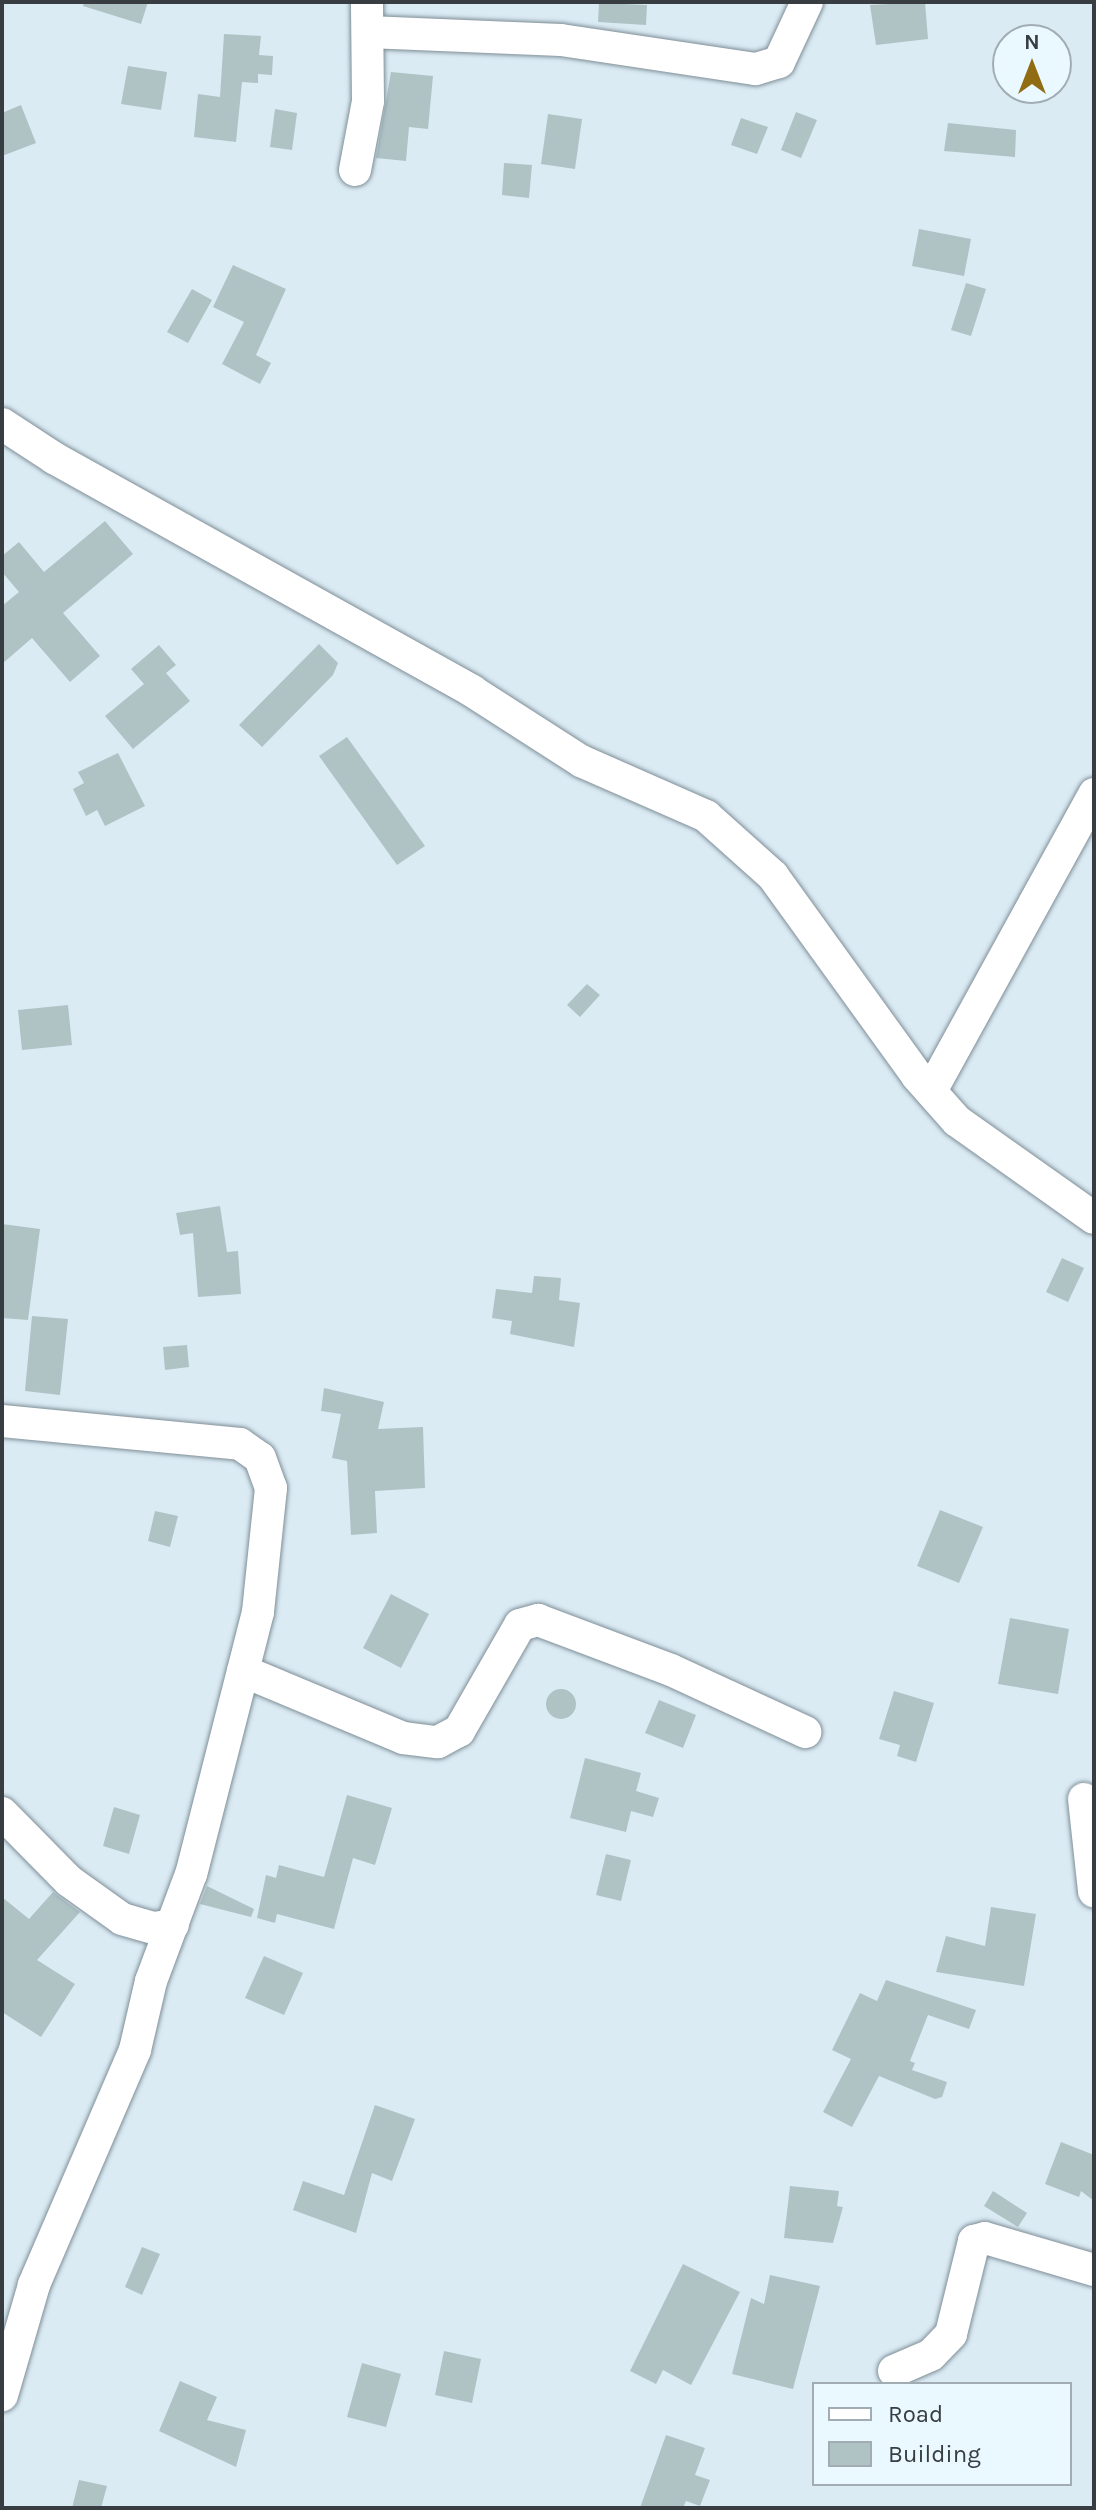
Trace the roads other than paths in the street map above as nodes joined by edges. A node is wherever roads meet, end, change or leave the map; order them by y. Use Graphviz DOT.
graph roads {
  1 [pos="807,2"];
  2 [pos="367,17"];
  3 [pos="355,170"];
  4 [pos="2,424"];
  5 [pos="1094,794"];
  6 [pos="931,1091"];
  7 [pos="1094,1218"];
  8 [pos="2,1421"];
  9 [pos="243,1671"];
  10 [pos="805,1732"];
  11 [pos="1084,1799"];
  12 [pos="2,1813"];
  13 [pos="1094,1891"];
  14 [pos="173,1925"];
  15 [pos="1094,2270"];
  16 [pos="2,2304"];
  17 [pos="16,2350"];
  18 [pos="894,2371"];
  19 [pos="2,2395"];
  1 -- 2 [label="street"];
  2 -- 3 [label="street"];
  4 -- 6 [label="street"];
  5 -- 6 [label="street"];
  6 -- 7 [label="street"];
  8 -- 9 [label="street"];
  9 -- 10 [label="street"];
  9 -- 14 [label="street"];
  11 -- 13 [label="street"];
  12 -- 14 [label="street"];
  14 -- 17 [label="street"];
  15 -- 18 [label="street"];
  16 -- 17 [label="street"];
  17 -- 19 [label="street"];
}
